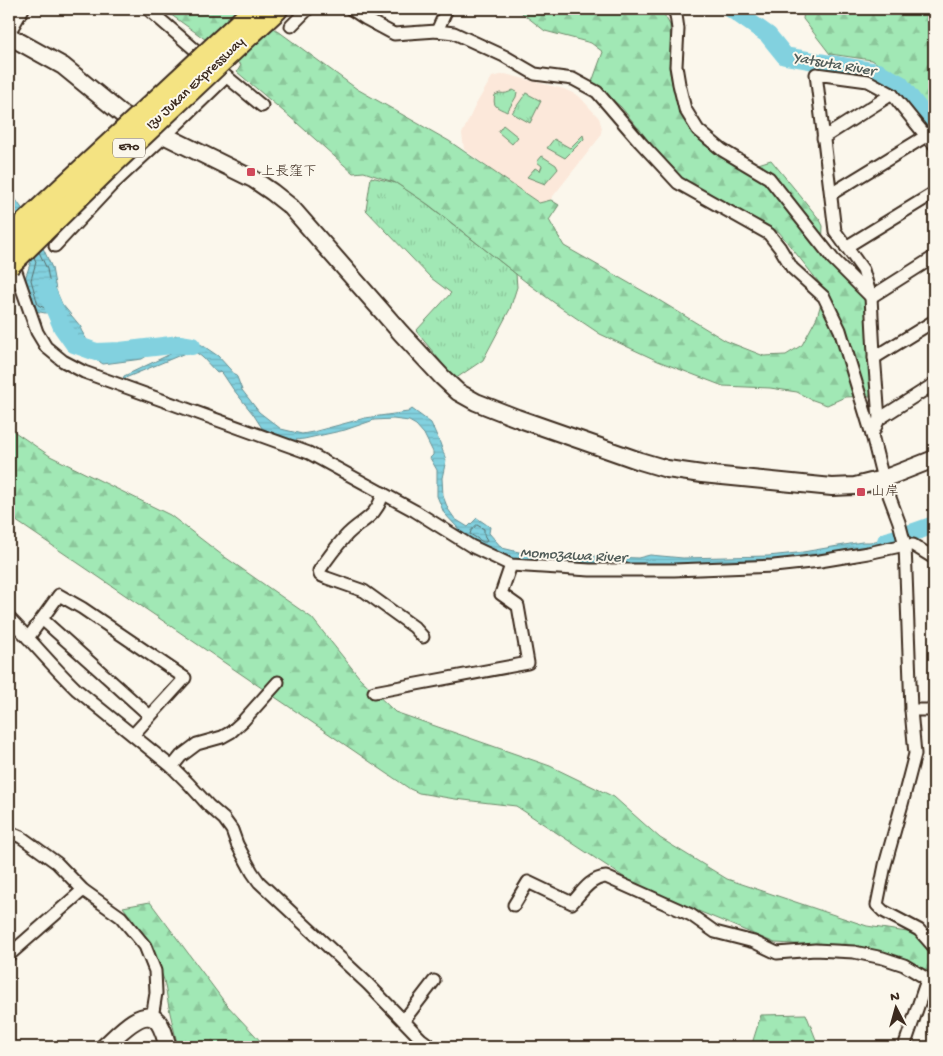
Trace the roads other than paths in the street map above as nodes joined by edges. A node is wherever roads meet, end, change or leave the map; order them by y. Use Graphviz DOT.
graph roads {
  1 [pos="23,9"];
  2 [pos="148,9"];
  3 [pos="254,9"];
  4 [pos="277,9"];
  5 [pos="308,9"];
  6 [pos="351,9"];
  7 [pos="447,9"];
  8 [pos="674,9"];
  9 [pos="291,26"];
  10 [pos="245,29"];
  11 [pos="437,31"];
  12 [pos="9,35"];
  13 [pos="226,77"];
  14 [pos="892,94"];
  15 [pos="262,106"];
  16 [pos="165,136"];
  17 [pos="823,138"];
  18 [pos="930,140"];
  19 [pos="934,193"];
  20 [pos="830,194"];
  21 [pos="42,206"];
  22 [pos="9,234"];
  23 [pos="9,238"];
  24 [pos="55,246"];
  25 [pos="846,247"];
  26 [pos="9,251"];
  27 [pos="934,257"];
  28 [pos="9,265"];
  29 [pos="871,297"];
  30 [pos="934,321"];
  31 [pos="874,358"];
  32 [pos="934,384"];
  33 [pos="879,419"];
  34 [pos="872,435"];
  35 [pos="934,459"];
  36 [pos="883,479"];
  37 [pos="383,493"];
  38 [pos="905,545"];
  39 [pos="934,558"];
  40 [pos="511,565"];
  41 [pos="9,618"];
  42 [pos="42,619"];
  43 [pos="423,636"];
  44 [pos="28,638"];
  45 [pos="278,682"];
  46 [pos="374,692"];
  47 [pos="911,710"];
  48 [pos="934,710"];
  49 [pos="150,716"];
  50 [pos="133,735"];
  51 [pos="172,767"];
  52 [pos="9,832"];
  53 [pos="83,890"];
  54 [pos="514,905"];
  55 [pos="934,947"];
  56 [pos="9,955"];
  57 [pos="931,981"];
  58 [pos="434,982"];
  59 [pos="152,1018"];
  60 [pos="404,1020"];
  61 [pos="104,1047"];
  62 [pos="168,1047"];
  63 [pos="432,1047"];
  64 [pos="904,1047"];
  1 -- 12 [label="street"];
  2 -- 13 [label="street"];
  3 -- 10 [label="highway, Izu Jukan Expressway / E70"];
  4 -- 10 [label="highway, Izu Jukan Expressway / E70"];
  5 -- 9 [label="street"];
  6 -- 11 [label="street"];
  7 -- 11 [label="street"];
  8 -- 29 [label="street"];
  10 -- 21 [label="highway, Izu Jukan Expressway / E70, bridge"];
  10 -- 28 [label="highway, Izu Jukan Expressway / E70, bridge"];
  11 -- 34 [label="street"];
  12 -- 16 [label="street"];
  13 -- 15 [label="street"];
  13 -- 16 [label="street"];
  14 -- 17 [label="street"];
  14 -- 17 [label="street"];
  14 -- 18 [label="street"];
  16 -- 24 [label="street"];
  16 -- 36 [label="street"];
  17 -- 20 [label="street"];
  18 -- 20 [label="street"];
  19 -- 25 [label="street"];
  20 -- 25 [label="street"];
  21 -- 22 [label="highway, bridge"];
  21 -- 23 [label="highway, Izu Jukan Expressway / E70, bridge"];
  25 -- 29 [label="street"];
  26 -- 37 [label="street"];
  27 -- 29 [label="street"];
  29 -- 31 [label="street"];
  30 -- 31 [label="street"];
  31 -- 33 [label="street"];
  32 -- 33 [label="street"];
  33 -- 34 [label="street"];
  34 -- 36 [label="street"];
  35 -- 36 [label="street"];
  36 -- 38 [label="street"];
  37 -- 40 [label="street"];
  37 -- 43 [label="street"];
  38 -- 39 [label="street"];
  38 -- 40 [label="street"];
  38 -- 47 [label="street"];
  40 -- 46 [label="street"];
  41 -- 44 [label="street"];
  42 -- 44 [label="street"];
  42 -- 49 [label="street"];
  42 -- 49 [label="street"];
  44 -- 50 [label="street"];
  45 -- 51 [label="street"];
  47 -- 48 [label="street"];
  47 -- 55 [label="street"];
  49 -- 50 [label="street"];
  50 -- 51 [label="street"];
  51 -- 60 [label="street"];
  52 -- 53 [label="street"];
  53 -- 56 [label="street"];
  53 -- 59 [label="street"];
  54 -- 57 [label="street"];
  57 -- 64 [label="street"];
  58 -- 60 [label="street"];
  59 -- 61 [label="street"];
  59 -- 62 [label="street"];
  60 -- 63 [label="street"];
}
